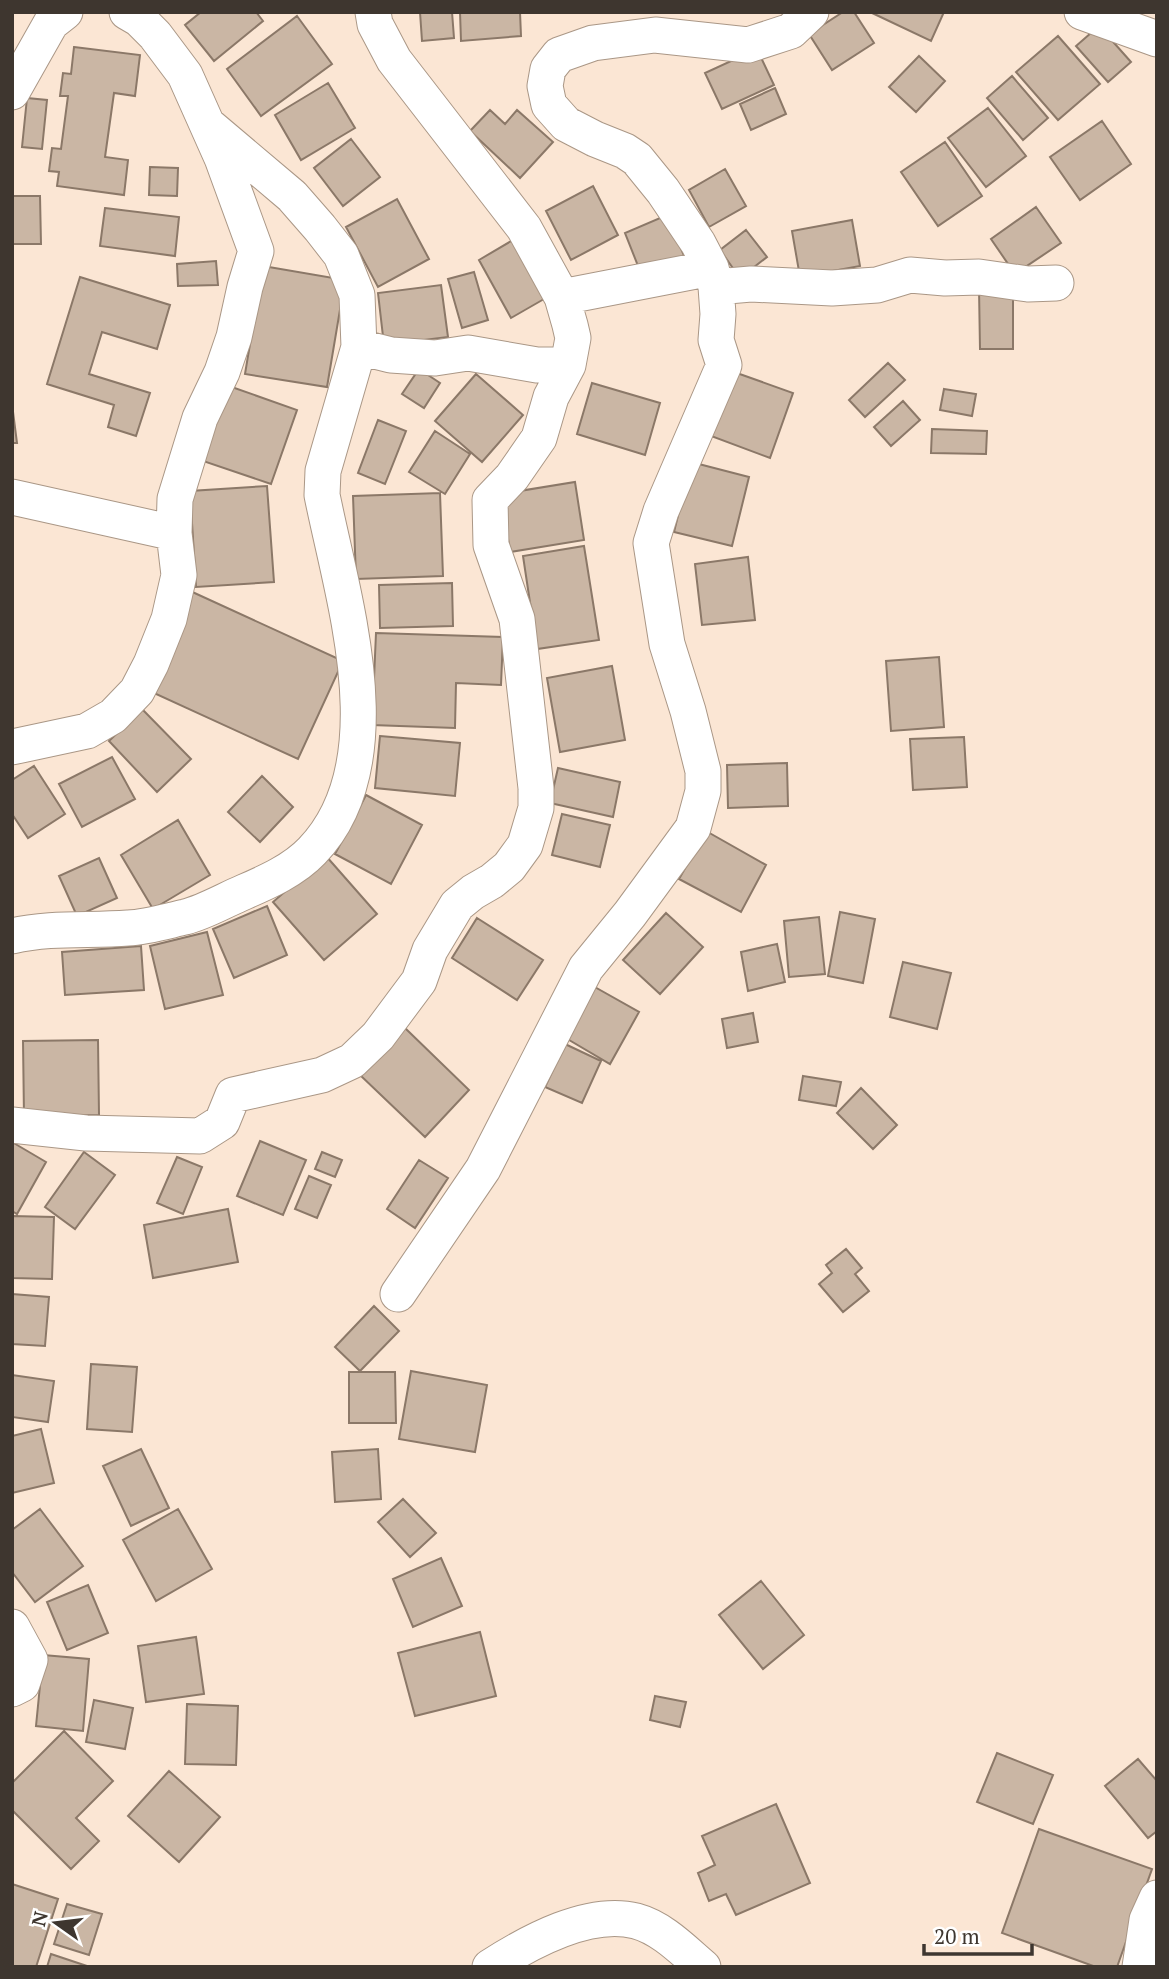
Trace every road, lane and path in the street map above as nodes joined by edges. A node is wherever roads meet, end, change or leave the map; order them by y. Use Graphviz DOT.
graph roads {
  1 [pos="65,12"];
  2 [pos="127,12"];
  3 [pos="373,12"];
  4 [pos="811,12"];
  5 [pos="1082,12"];
  6 [pos="1157,39"];
  7 [pos="12,92"];
  8 [pos="208,125"];
  9 [pos="714,277"];
  10 [pos="1056,283"];
  11 [pos="562,297"];
  12 [pos="359,347"];
  13 [pos="568,365"];
  14 [pos="12,497"];
  15 [pos="174,533"];
  16 [pos="12,747"];
  17 [pos="12,936"];
  18 [pos="12,1125"];
  19 [pos="398,1294"];
  20 [pos="12,1627"];
  21 [pos="12,1689"];
  22 [pos="1157,1898"];
  23 [pos="491,1967"];
  24 [pos="703,1967"];
  25 [pos="1140,1967"];
  1 -- 7 [label="street"];
  2 -- 8 [label="street"];
  3 -- 11 [label="street"];
  4 -- 9 [label="street"];
  5 -- 6 [label="street"];
  8 -- 12 [label="street"];
  8 -- 15 [label="street"];
  9 -- 10 [label="street"];
  9 -- 11 [label="street"];
  9 -- 19 [label="street"];
  11 -- 13 [label="street"];
  12 -- 13 [label="street"];
  12 -- 17 [label="street"];
  13 -- 18 [label="street"];
  14 -- 15 [label="street"];
  15 -- 16 [label="street"];
  20 -- 21 [label="street"];
  22 -- 25 [label="street"];
  23 -- 24 [label="street"];
}
